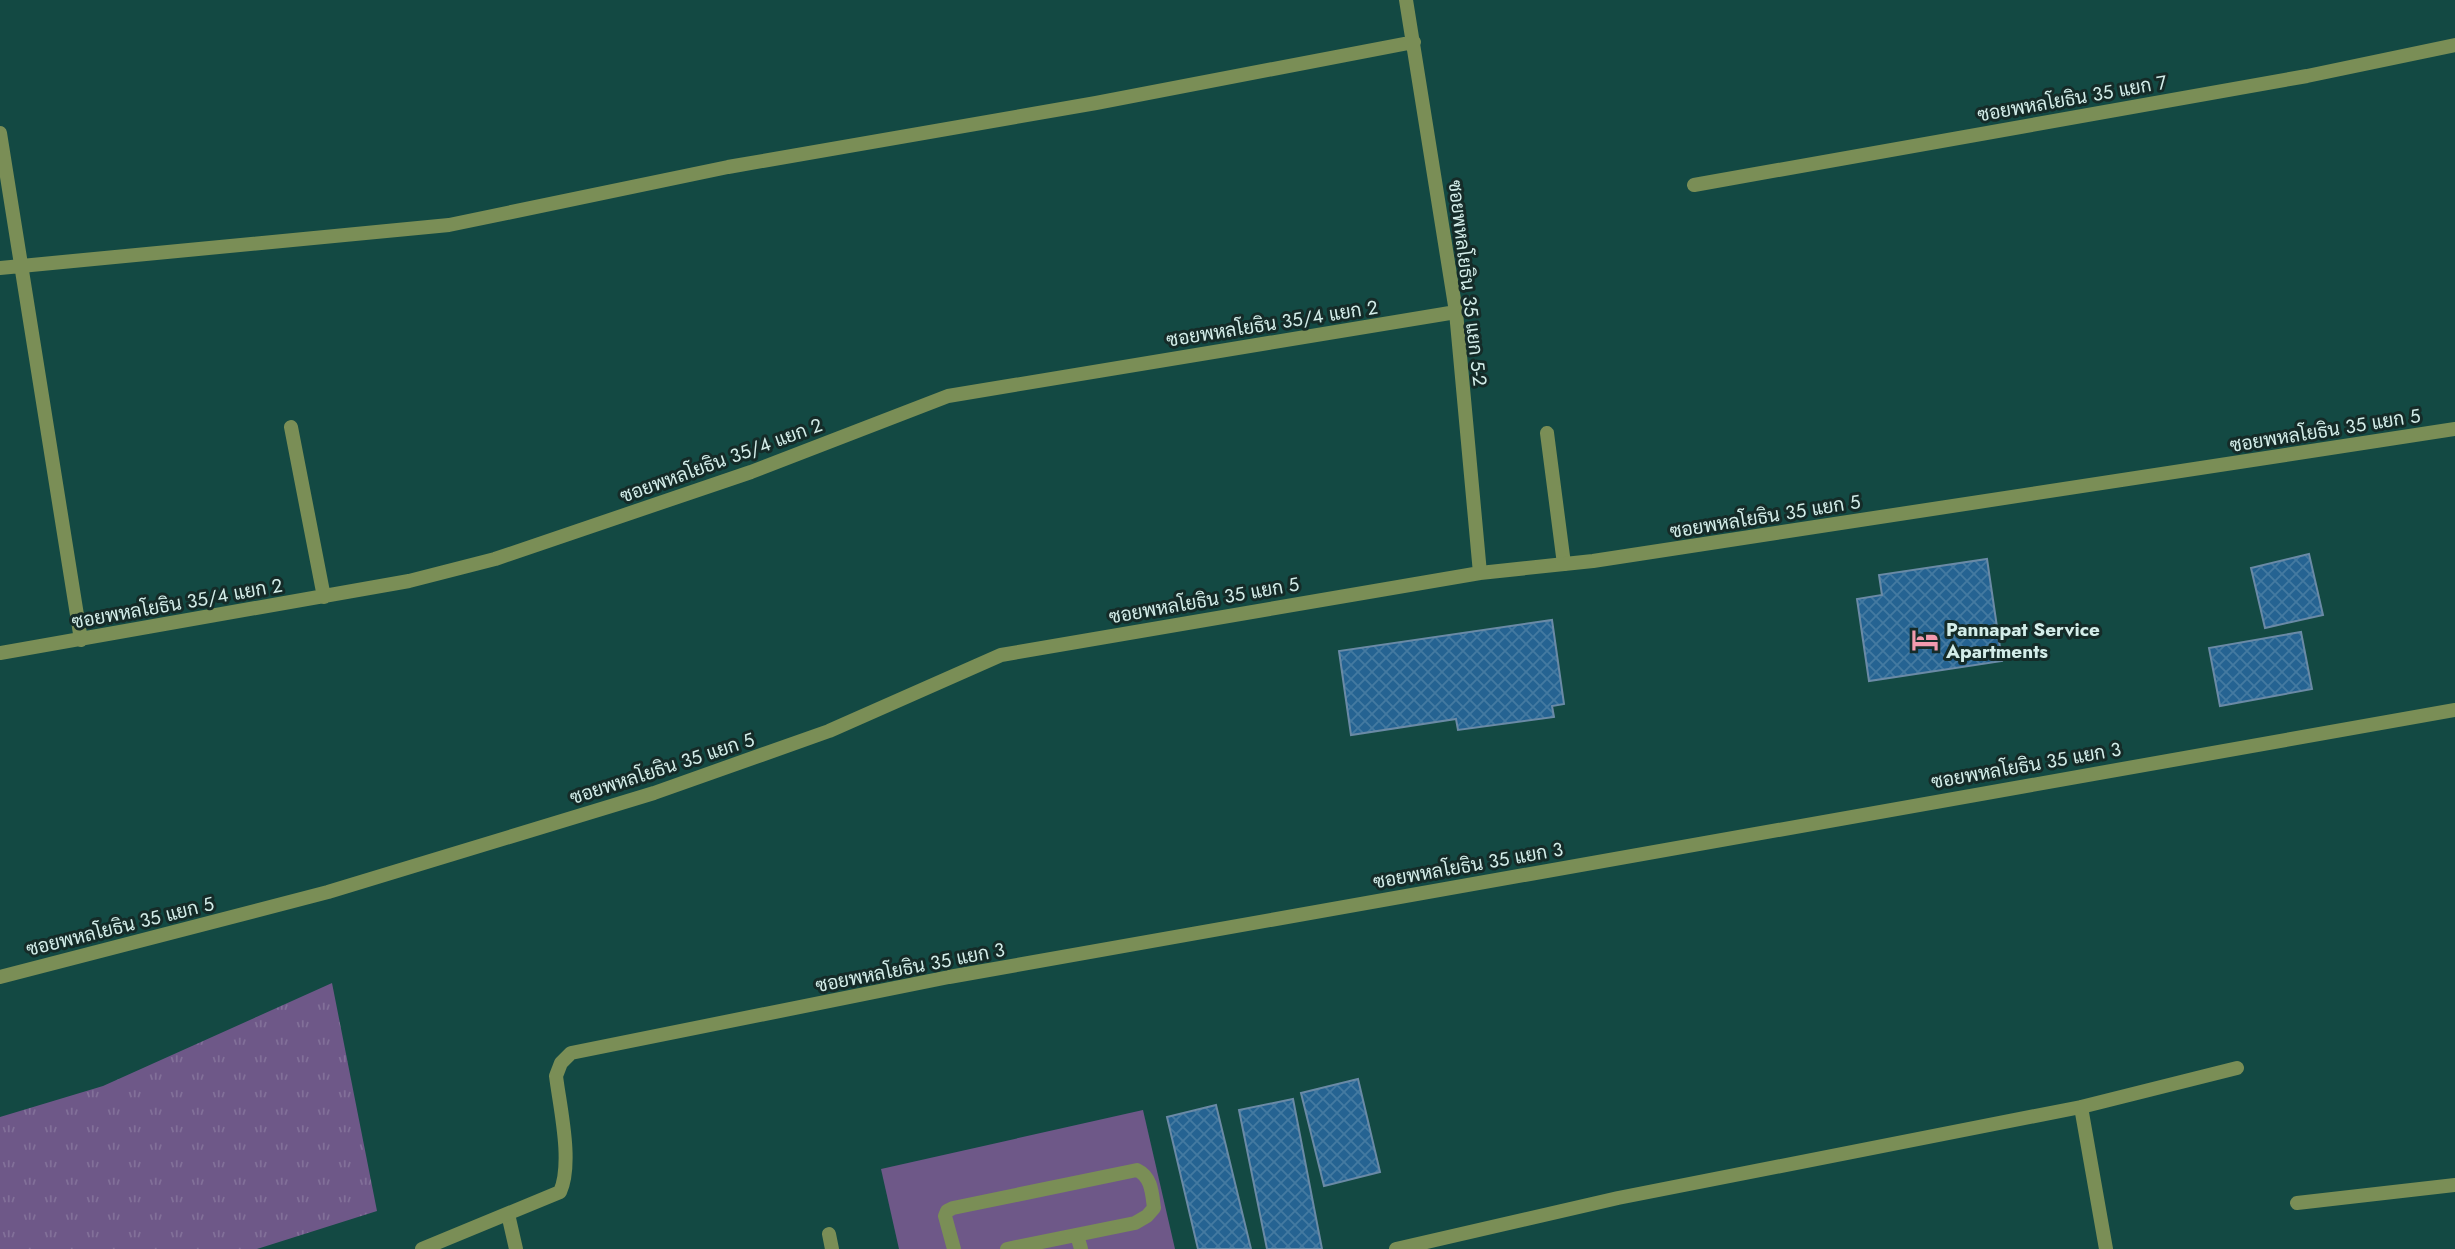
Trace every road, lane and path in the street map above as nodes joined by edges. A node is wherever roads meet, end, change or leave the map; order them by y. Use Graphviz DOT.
graph roads {
  1 [pos="1406,0"];
  2 [pos="1414,42"];
  3 [pos="2455,45"];
  4 [pos="0,133"];
  5 [pos="1694,185"];
  6 [pos="23,267"];
  7 [pos="0,268"];
  8 [pos="1457,313"];
  9 [pos="291,427"];
  10 [pos="2455,429"];
  11 [pos="1547,433"];
  12 [pos="1564,564"];
  13 [pos="1480,573"];
  14 [pos="324,597"];
  15 [pos="80,640"];
  16 [pos="0,653"];
  17 [pos="2455,710"];
  18 [pos="0,976"];
  19 [pos="2237,1068"];
  20 [pos="2081,1107"];
  21 [pos="2455,1185"];
  22 [pos="2297,1203"];
  23 [pos="508,1214"];
  24 [pos="829,1234"];
  25 [pos="1079,1242"];
  26 [pos="422,1249"];
  27 [pos="516,1249"];
  28 [pos="832,1249"];
  29 [pos="954,1249"];
  30 [pos="1007,1249"];
  31 [pos="1396,1249"];
  32 [pos="2106,1249"];
  1 -- 2 [label="street, ซอยพหลโยธิน 35 แยก 5-2"];
  2 -- 6 [label="street"];
  2 -- 8 [label="street, ซอยพหลโยธิน 35 แยก 5-2"];
  3 -- 5 [label="street, ซอยพหลโยธิน 35 แยก 7"];
  4 -- 6 [label="street"];
  6 -- 7 [label="street"];
  6 -- 15 [label="street"];
  8 -- 13 [label="street, ซอยพหลโยธิน 35 แยก 5-2"];
  8 -- 14 [label="street, ซอยพหลโยธิน 35/4 แยก 2"];
  9 -- 14 [label="street"];
  10 -- 12 [label="street, ซอยพหลโยธิน 35 แยก 5"];
  11 -- 12 [label="street"];
  12 -- 13 [label="street, ซอยพหลโยธิน 35 แยก 5"];
  13 -- 18 [label="street, ซอยพหลโยธิน 35 แยก 5"];
  14 -- 15 [label="street, ซอยพหลโยธิน 35/4 แยก 2"];
  15 -- 16 [label="street, ซอยพหลโยธิน 35/4 แยก 2"];
  17 -- 23 [label="street, ซอยพหลโยธิน 35 แยก 3"];
  19 -- 20 [label="street"];
  20 -- 31 [label="street"];
  20 -- 32 [label="street"];
  21 -- 22 [label="street"];
  23 -- 26 [label="street"];
  23 -- 27 [label="street"];
  24 -- 28 [label="street"];
  25 -- 29 [label="street"];
  25 -- 30 [label="street"];
}
